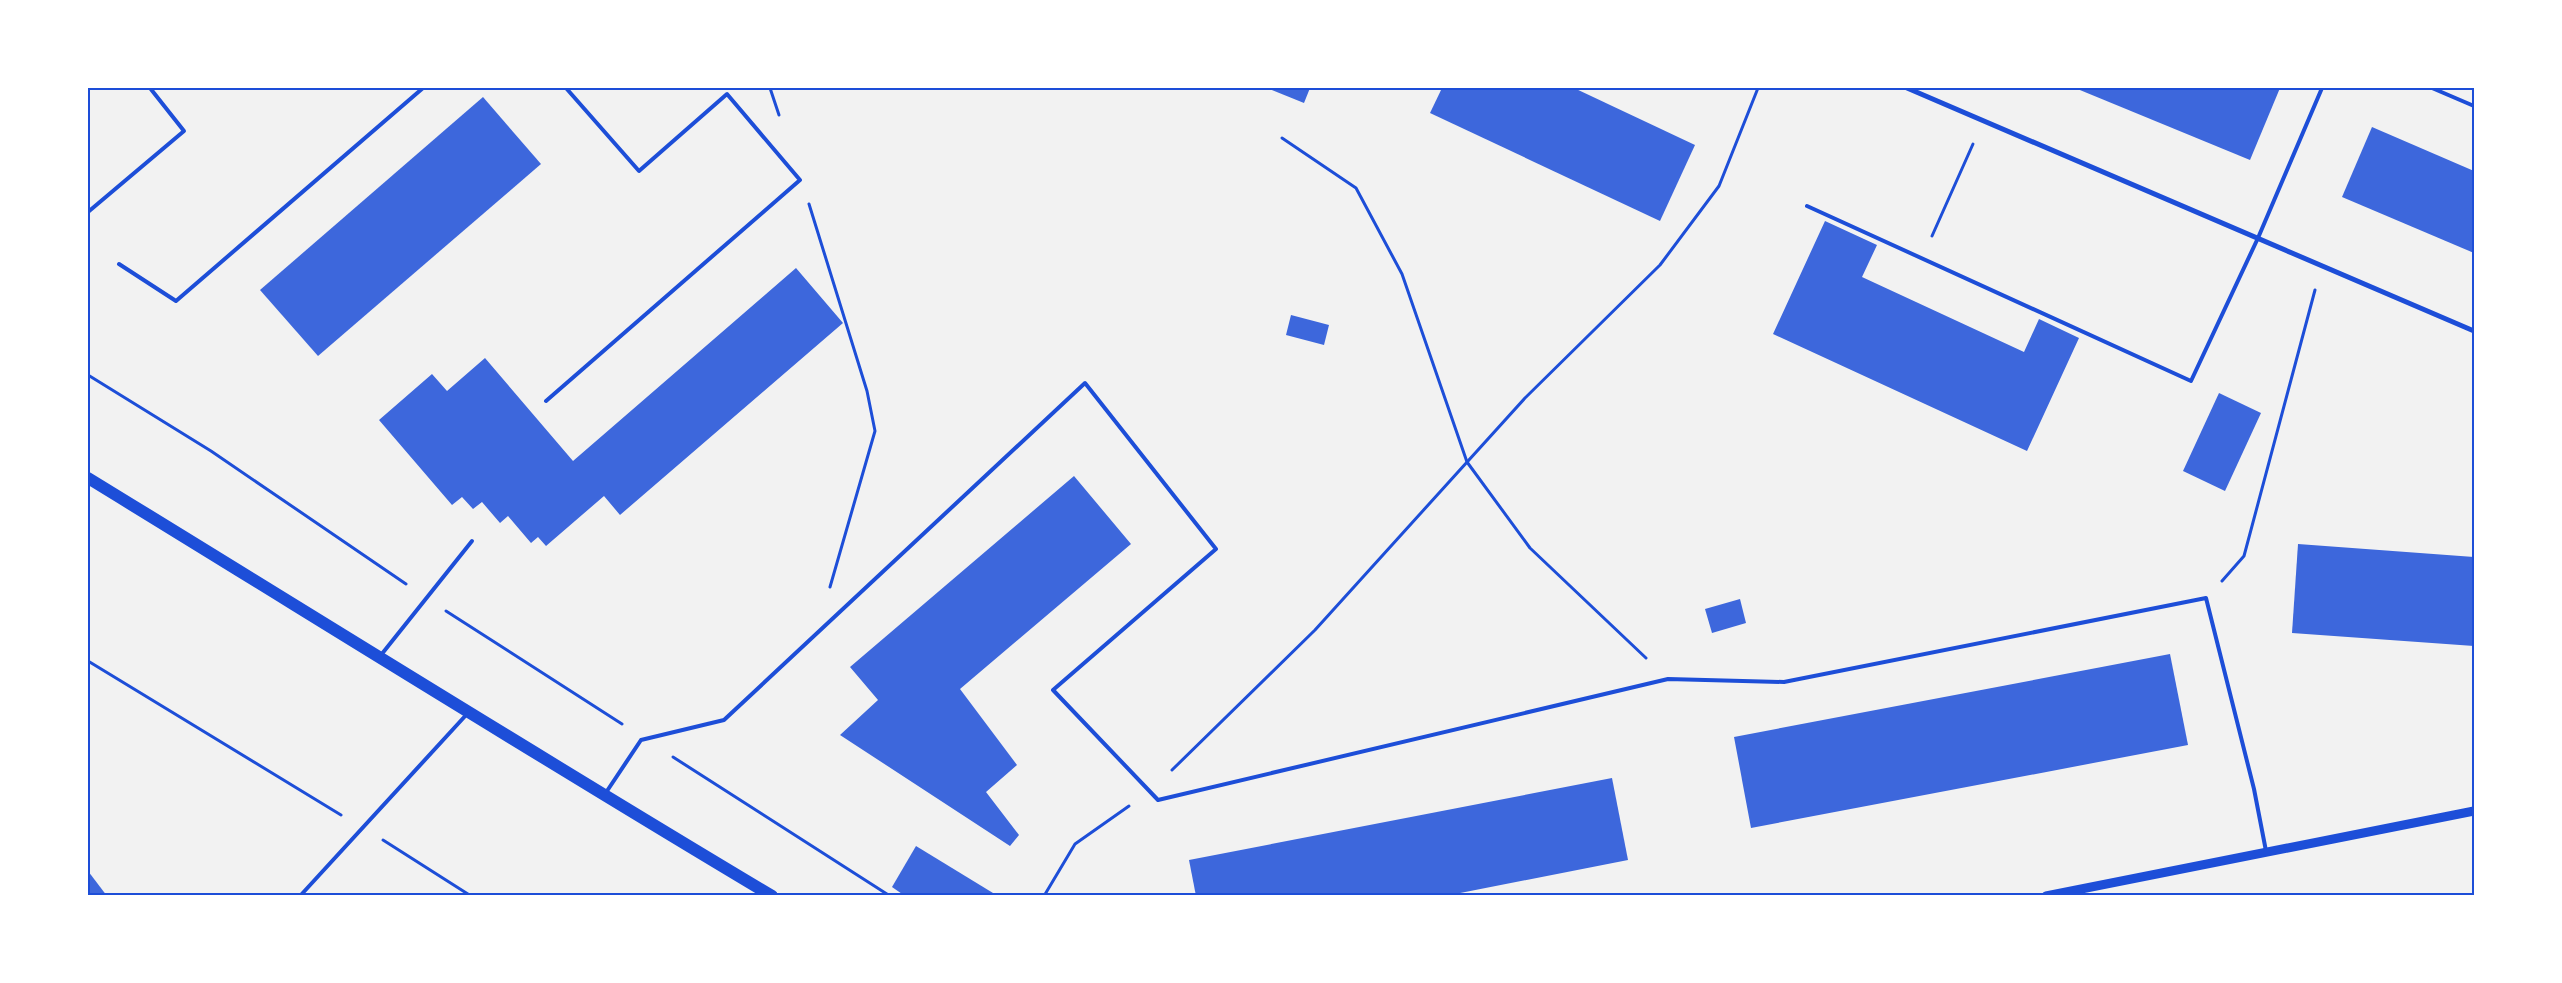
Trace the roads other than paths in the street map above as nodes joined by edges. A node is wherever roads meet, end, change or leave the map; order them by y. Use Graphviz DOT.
graph roads {
  1 [pos="150,88"];
  2 [pos="423,88"];
  3 [pos="566,88"];
  4 [pos="1907,88"];
  5 [pos="2322,88"];
  6 [pos="2432,88"];
  7 [pos="2474,106"];
  8 [pos="1807,206"];
  9 [pos="88,212"];
  10 [pos="2258,238"];
  11 [pos="119,264"];
  12 [pos="2474,331"];
  13 [pos="546,400"];
  14 [pos="88,478"];
  15 [pos="472,541"];
  16 [pos="380,657"];
  17 [pos="470,711"];
  18 [pos="604,796"];
  19 [pos="2474,811"];
  20 [pos="2266,852"];
  21 [pos="768,895"];
  22 [pos="300,896"];
  23 [pos="2046,896"];
  1 -- 9 [label="lane"];
  2 -- 11 [label="lane"];
  3 -- 13 [label="lane"];
  4 -- 10 [label="street"];
  5 -- 10 [label="lane"];
  6 -- 7 [label="lane"];
  8 -- 10 [label="lane"];
  10 -- 12 [label="street"];
  14 -- 16 [label="main road"];
  15 -- 16 [label="lane"];
  16 -- 17 [label="main road"];
  17 -- 18 [label="main road"];
  17 -- 22 [label="lane"];
  18 -- 20 [label="lane"];
  18 -- 21 [label="main road"];
  19 -- 20 [label="street"];
  20 -- 23 [label="street"];
}
